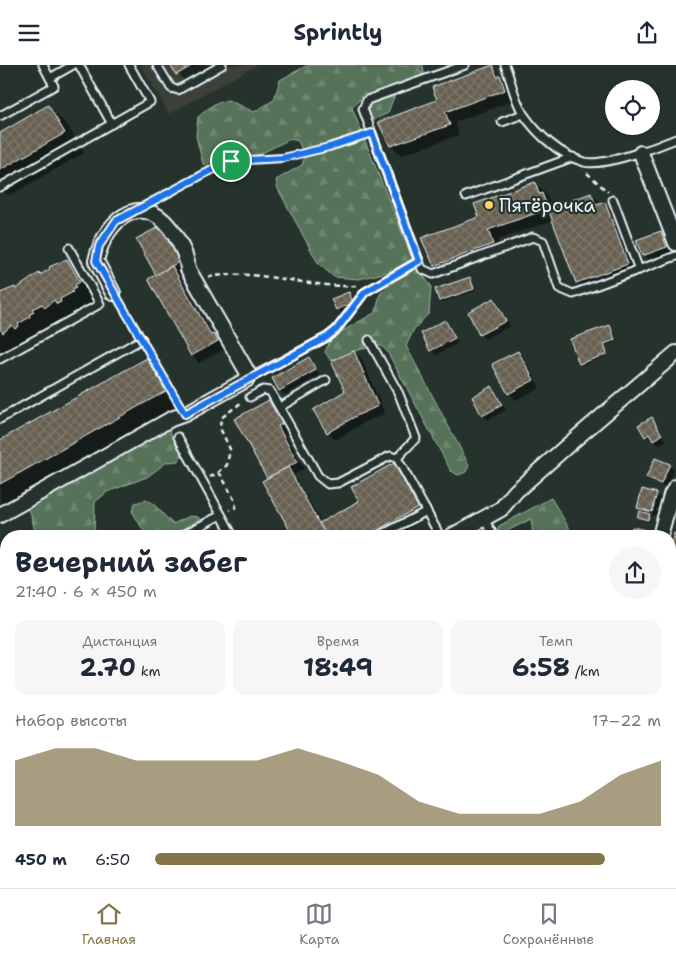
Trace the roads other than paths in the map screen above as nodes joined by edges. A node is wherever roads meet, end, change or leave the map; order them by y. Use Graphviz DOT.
graph roads {
  1 [pos="42,65"];
  2 [pos="73,65"];
  3 [pos="79,65"];
  4 [pos="129,65"];
  5 [pos="158,65"];
  6 [pos="222,65"];
  7 [pos="465,65"];
  8 [pos="505,65"];
  9 [pos="50,78"];
  10 [pos="523,114"];
  11 [pos="0,116"];
  12 [pos="502,122"];
  13 [pos="112,124"];
  14 [pos="676,139"];
  15 [pos="641,153"];
  16 [pos="573,157"];
  17 [pos="0,187"];
  18 [pos="466,196"];
  19 [pos="614,200"];
  20 [pos="676,243"];
  21 [pos="69,248"];
  22 [pos="676,256"];
  23 [pos="419,261"];
  24 [pos="639,270"];
  25 [pos="113,293"];
  26 [pos="142,339"];
  27 [pos="369,340"];
  28 [pos="676,353"];
  29 [pos="0,359"];
  30 [pos="246,380"];
  31 [pos="326,380"];
  32 [pos="250,397"];
  33 [pos="280,407"];
  34 [pos="0,419"];
  35 [pos="178,437"];
  36 [pos="397,458"];
  37 [pos="676,487"];
  38 [pos="426,511"];
  39 [pos="0,515"];
  40 [pos="221,515"];
  41 [pos="484,519"];
  42 [pos="192,530"];
  43 [pos="230,530"];
  44 [pos="391,530"];
  45 [pos="437,530"];
  46 [pos="463,530"];
  47 [pos="490,530"];
  48 [pos="662,530"];
  1 -- 9 [label="lane"];
  2 -- 9 [label="lane"];
  3 -- 13 [label="lane"];
  4 -- 13 [label="lane"];
  5 -- 6 [label="lane"];
  7 -- 23 [label="lane"];
  8 -- 10 [label="lane"];
  9 -- 11 [label="lane"];
  10 -- 12 [label="lane"];
  10 -- 16 [label="lane"];
  13 -- 17 [label="lane"];
  14 -- 15 [label="lane"];
  15 -- 16 [label="lane"];
  15 -- 20 [label="street"];
  16 -- 18 [label="lane"];
  19 -- 24 [label="lane"];
  21 -- 29 [label="lane"];
  22 -- 24 [label="lane"];
  23 -- 24 [label="lane"];
  23 -- 30 [label="lane"];
  25 -- 30 [label="street"];
  26 -- 34 [label="lane"];
  27 -- 36 [label="lane"];
  28 -- 41 [label="street"];
  30 -- 39 [label="street"];
  31 -- 33 [label="lane"];
  32 -- 33 [label="lane"];
  33 -- 36 [label="lane"];
  35 -- 40 [label="lane"];
  36 -- 38 [label="lane"];
  37 -- 48 [label="street"];
  38 -- 44 [label="lane"];
  38 -- 45 [label="lane"];
  40 -- 42 [label="lane"];
  40 -- 43 [label="lane"];
  41 -- 46 [label="street"];
  41 -- 47 [label="lane"];
}
